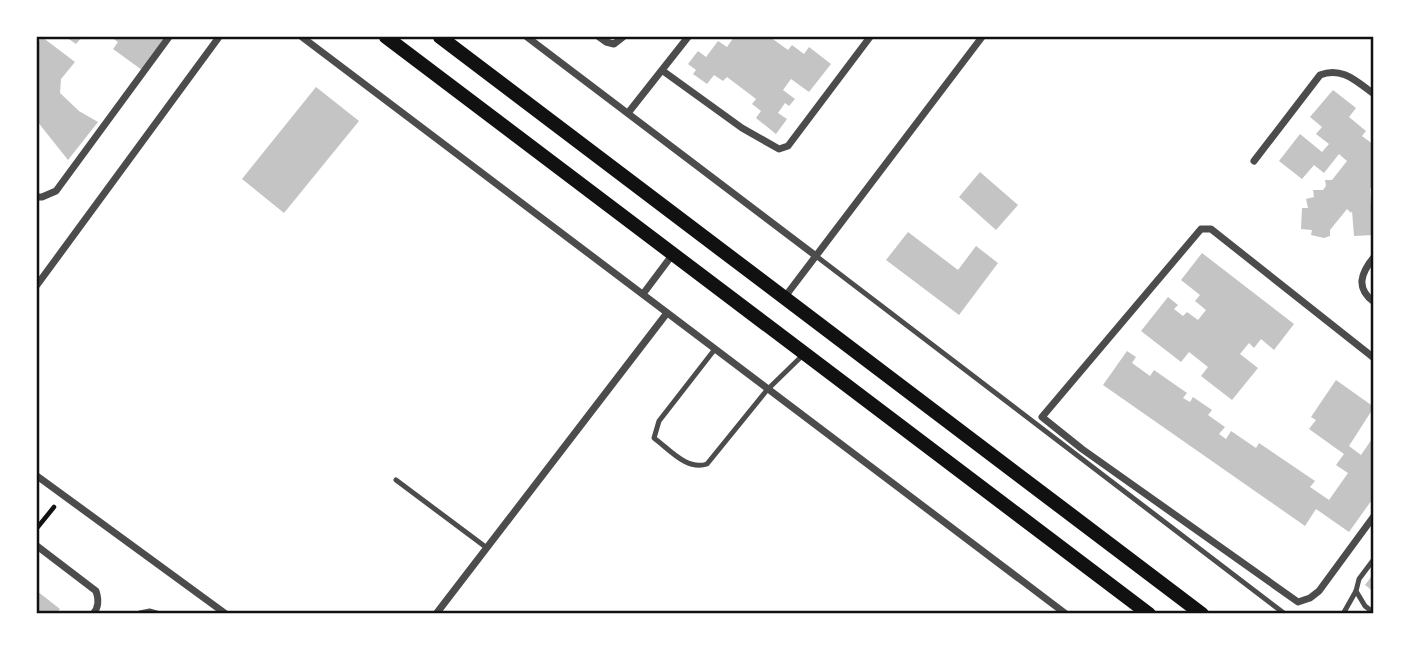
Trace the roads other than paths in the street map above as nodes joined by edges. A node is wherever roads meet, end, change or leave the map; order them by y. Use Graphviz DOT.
graph roads {
  1 [pos="169,37"];
  2 [pos="219,37"];
  3 [pos="302,37"];
  4 [pos="386,37"];
  5 [pos="440,37"];
  6 [pos="527,37"];
  7 [pos="599,37"];
  8 [pos="623,37"];
  9 [pos="688,37"];
  10 [pos="870,37"];
  11 [pos="982,37"];
  12 [pos="663,71"];
  13 [pos="1374,94"];
  14 [pos="628,113"];
  15 [pos="1254,161"];
  16 [pos="37,197"];
  17 [pos="673,254"];
  18 [pos="816,256"];
  19 [pos="1374,257"];
  20 [pos="37,285"];
  21 [pos="643,294"];
  22 [pos="784,298"];
  23 [pos="1374,302"];
  24 [pos="667,313"];
  25 [pos="715,349"];
  26 [pos="804,354"];
  27 [pos="1374,358"];
  28 [pos="767,390"];
  29 [pos="1080,452"];
  30 [pos="37,476"];
  31 [pos="396,480"];
  32 [pos="1374,516"];
  33 [pos="37,546"];
  34 [pos="487,548"];
  35 [pos="1374,559"];
  36 [pos="1356,591"];
  37 [pos="1374,613"];
  38 [pos="93,614"];
  39 [pos="140,614"];
  40 [pos="157,614"];
  41 [pos="226,614"];
  42 [pos="436,614"];
  43 [pos="1066,614"];
  44 [pos="1149,614"];
  45 [pos="1202,614"];
  46 [pos="1286,614"];
  47 [pos="1343,614"];
  1 -- 16 [label="street"];
  2 -- 20 [label="street"];
  3 -- 21 [label="street"];
  4 -- 17 [label="main road"];
  5 -- 22 [label="main road"];
  6 -- 14 [label="street"];
  7 -- 8 [label="street"];
  9 -- 12 [label="street"];
  10 -- 12 [label="street"];
  11 -- 18 [label="street"];
  12 -- 14 [label="street"];
  13 -- 15 [label="street"];
  14 -- 18 [label="street"];
  17 -- 21 [label="street"];
  17 -- 26 [label="main road"];
  18 -- 22 [label="street"];
  18 -- 29 [label="lane"];
  19 -- 23 [label="street"];
  21 -- 24 [label="street"];
  22 -- 45 [label="main road"];
  24 -- 25 [label="street"];
  24 -- 34 [label="street"];
  25 -- 28 [label="street"];
  25 -- 28 [label="lane"];
  26 -- 28 [label="lane"];
  26 -- 44 [label="main road"];
  27 -- 29 [label="street"];
  28 -- 43 [label="street"];
  29 -- 32 [label="street"];
  29 -- 46 [label="lane"];
  30 -- 41 [label="street"];
  31 -- 34 [label="lane"];
  33 -- 38 [label="street"];
  34 -- 42 [label="street"];
  35 -- 36 [label="lane"];
  36 -- 37 [label="lane"];
  36 -- 47 [label="lane"];
  39 -- 40 [label="street"];
}
